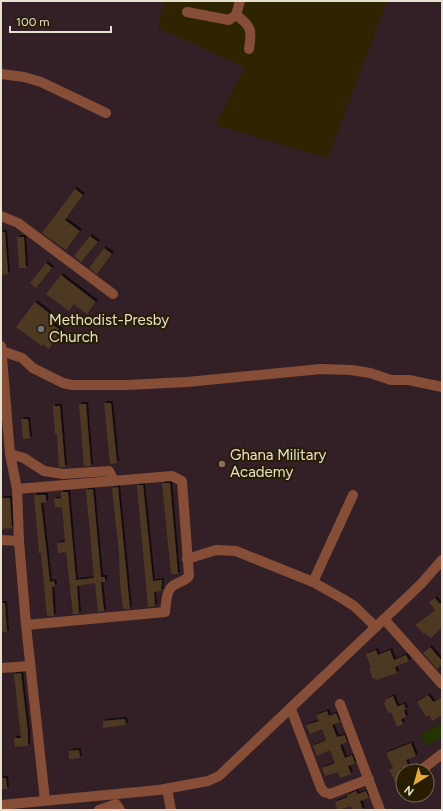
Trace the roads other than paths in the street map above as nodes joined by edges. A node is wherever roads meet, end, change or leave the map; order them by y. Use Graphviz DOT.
graph roads {
  1 [pos="240,1"];
  2 [pos="187,12"];
  3 [pos="236,15"];
  4 [pos="249,49"];
  5 [pos="1,74"];
  6 [pos="106,113"];
  7 [pos="1,216"];
  8 [pos="113,294"];
  9 [pos="1,346"];
  10 [pos="2,351"];
  11 [pos="442,387"];
  12 [pos="5,439"];
  13 [pos="10,454"];
  14 [pos="114,481"];
  15 [pos="16,489"];
  16 [pos="353,495"];
  17 [pos="1,540"];
  18 [pos="19,541"];
  19 [pos="187,559"];
  20 [pos="442,560"];
  21 [pos="313,582"];
  22 [pos="384,619"];
  23 [pos="26,625"];
  24 [pos="376,627"];
  25 [pos="30,666"];
  26 [pos="1,668"];
  27 [pos="442,684"];
  28 [pos="340,704"];
  29 [pos="291,709"];
  30 [pos="442,754"];
  31 [pos="430,763"];
  32 [pos="369,778"];
  33 [pos="167,789"];
  34 [pos="45,800"];
  35 [pos="1,805"];
  36 [pos="116,805"];
  37 [pos="99,810"];
  38 [pos="171,810"];
  39 [pos="380,810"];
  1 -- 3 [label="street"];
  2 -- 3 [label="street"];
  3 -- 4 [label="street"];
  5 -- 6 [label="street"];
  7 -- 8 [label="street"];
  9 -- 10 [label="street"];
  10 -- 11 [label="street"];
  10 -- 12 [label="street"];
  12 -- 13 [label="street"];
  13 -- 14 [label="street"];
  13 -- 15 [label="street"];
  14 -- 15 [label="street"];
  14 -- 19 [label="street"];
  15 -- 18 [label="street"];
  16 -- 21 [label="street"];
  17 -- 18 [label="street"];
  18 -- 23 [label="street"];
  19 -- 21 [label="street"];
  19 -- 23 [label="street"];
  20 -- 22 [label="street"];
  21 -- 24 [label="street"];
  22 -- 24 [label="street"];
  22 -- 27 [label="street"];
  23 -- 25 [label="street"];
  24 -- 29 [label="street"];
  25 -- 26 [label="street"];
  25 -- 34 [label="street"];
  28 -- 32 [label="street"];
  29 -- 32 [label="street"];
  29 -- 33 [label="street"];
  30 -- 31 [label="street"];
  32 -- 39 [label="street"];
  33 -- 36 [label="street"];
  33 -- 38 [label="street"];
  34 -- 35 [label="street"];
  34 -- 36 [label="street"];
  36 -- 37 [label="street"];
}
